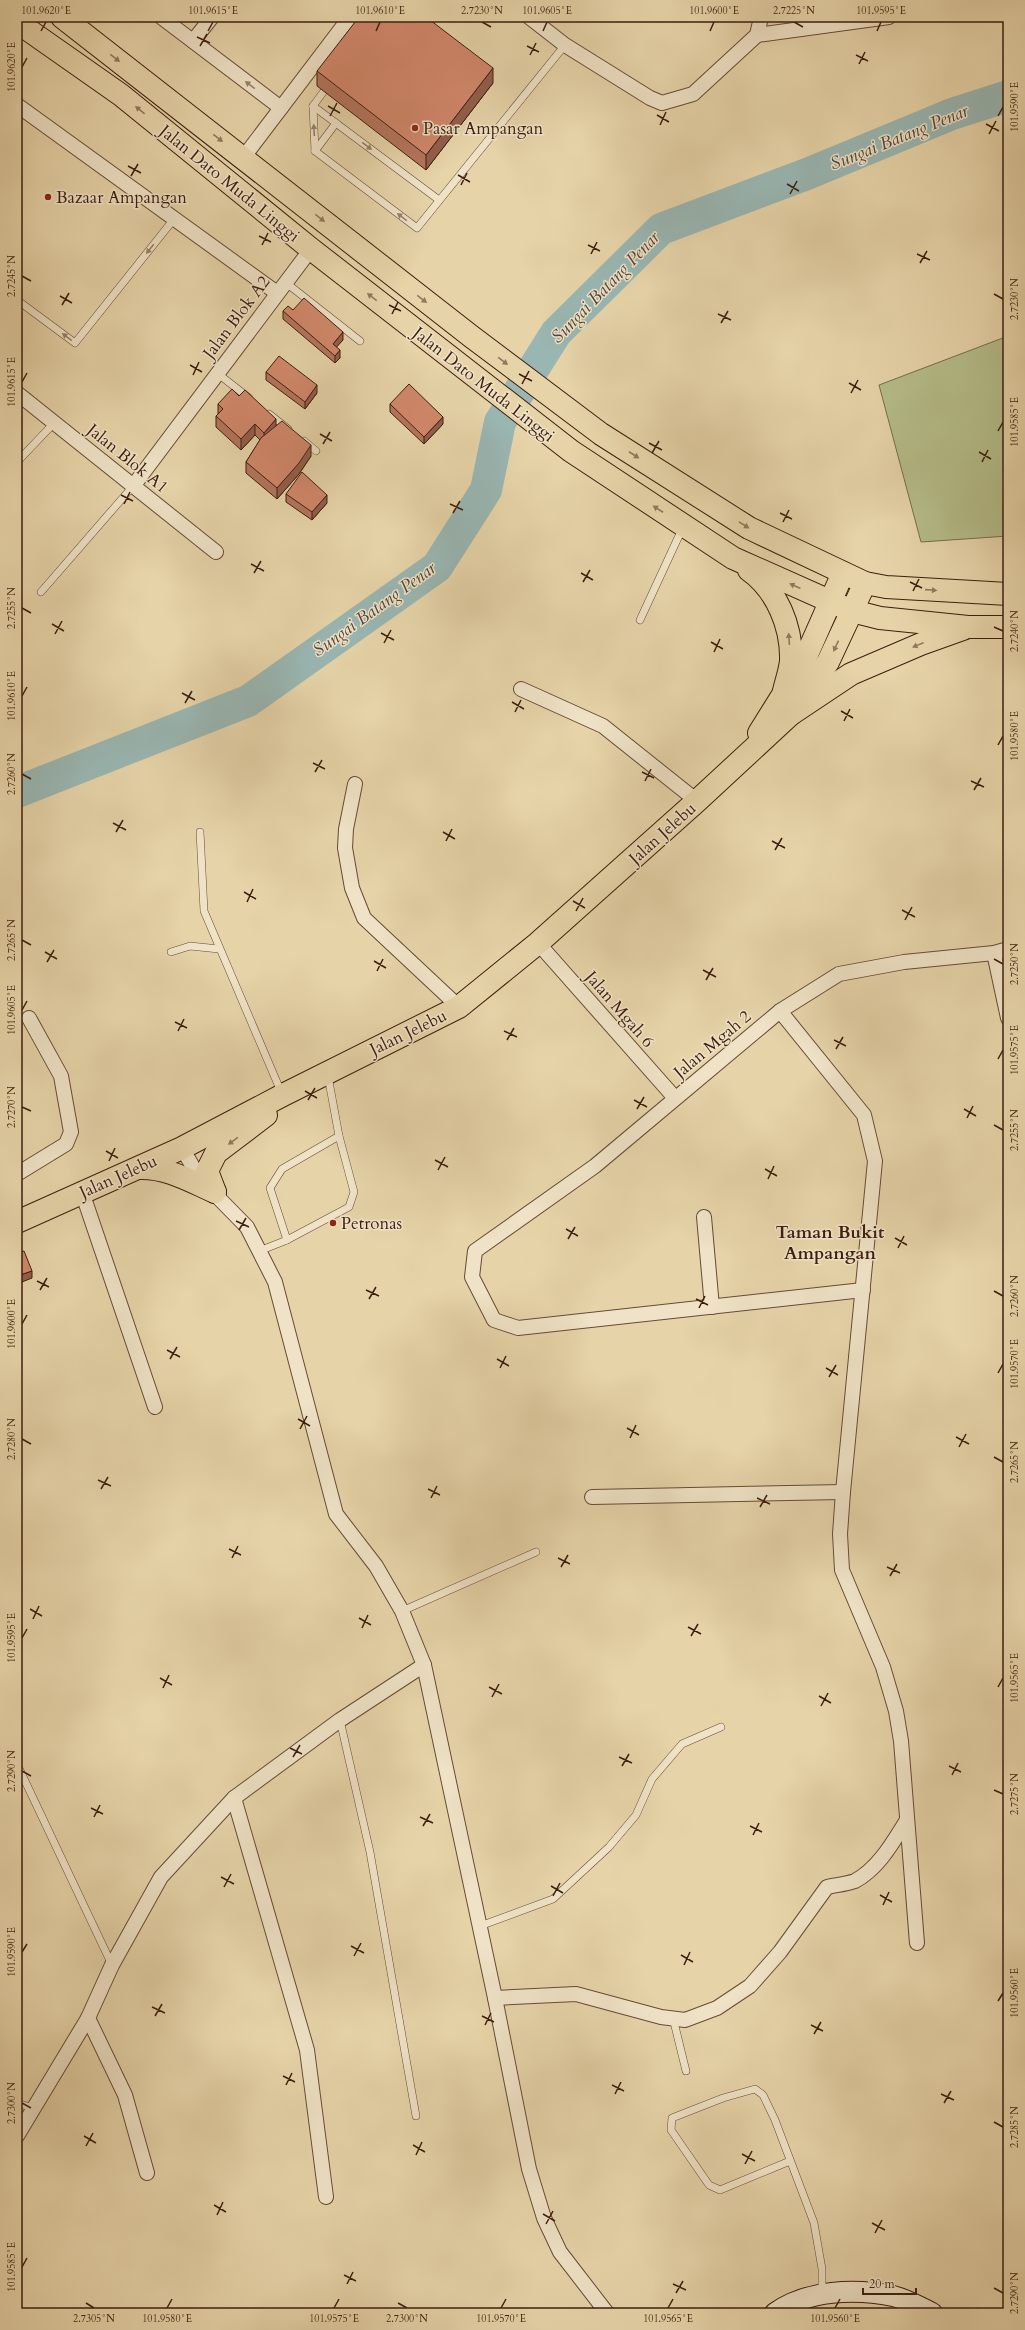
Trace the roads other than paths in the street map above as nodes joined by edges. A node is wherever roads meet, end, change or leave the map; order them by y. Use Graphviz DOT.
graph roads {
  1 [pos="62,17"];
  2 [pos="82,17"];
  3 [pos="161,17"];
  4 [pos="212,17"];
  5 [pos="350,17"];
  6 [pos="529,17"];
  7 [pos="761,17"];
  8 [pos="889,17"];
  9 [pos="19,25"];
  10 [pos="757,35"];
  11 [pos="94,41"];
  12 [pos="193,42"];
  13 [pos="565,44"];
  14 [pos="324,91"];
  15 [pos="17,105"];
  16 [pos="313,106"];
  17 [pos="281,108"];
  18 [pos="336,123"];
  19 [pos="315,151"];
  20 [pos="243,158"];
  21 [pos="439,200"];
  22 [pos="174,219"];
  23 [pos="310,249"];
  24 [pos="285,282"];
  25 [pos="277,293"];
  26 [pos="17,300"];
  27 [pos="360,341"];
  28 [pos="217,373"];
  29 [pos="17,393"];
  30 [pos="254,402"];
  31 [pos="260,407"];
  32 [pos="54,422"];
  33 [pos="316,451"];
  34 [pos="17,462"];
  35 [pos="134,485"];
  36 [pos="684,525"];
  37 [pos="216,552"];
  38 [pos="732,558"];
  39 [pos="843,573"];
  40 [pos="865,583"];
  41 [pos="41,592"];
  42 [pos="1008,594"];
  43 [pos="831,602"];
  44 [pos="852,611"];
  45 [pos="640,620"];
  46 [pos="1008,627"];
  47 [pos="968,628"];
  48 [pos="521,689"];
  49 [pos="784,691"];
  50 [pos="791,714"];
  51 [pos="743,758"];
  52 [pos="355,784"];
  53 [pos="697,801"];
  54 [pos="200,832"];
  55 [pos="538,943"];
  56 [pos="219,949"];
  57 [pos="1008,949"];
  58 [pos="171,952"];
  59 [pos="994,953"];
  60 [pos="459,1007"];
  61 [pos="780,1011"];
  62 [pos="29,1018"];
  63 [pos="1008,1018"];
  64 [pos="327,1072"];
  65 [pos="308,1082"];
  66 [pos="282,1095"];
  67 [pos="675,1098"];
  68 [pos="339,1136"];
  69 [pos="182,1148"];
  70 [pos="136,1168"];
  71 [pos="17,1174"];
  72 [pos="82,1192"];
  73 [pos="215,1192"];
  74 [pos="704,1217"];
  75 [pos="17,1222"];
  76 [pos="288,1240"];
  77 [pos="259,1252"];
  78 [pos="862,1290"];
  79 [pos="712,1307"];
  80 [pos="154,1407"];
  81 [pos="843,1492"];
  82 [pos="592,1496"];
  83 [pos="536,1552"];
  84 [pos="402,1611"];
  85 [pos="424,1665"];
  86 [pos="340,1720"];
  87 [pos="721,1727"];
  88 [pos="17,1764"];
  89 [pos="234,1798"];
  90 [pos="907,1820"];
  91 [pos="480,1926"];
  92 [pos="917,1943"];
  93 [pos="112,1965"];
  94 [pos="495,1998"];
  95 [pos="88,2018"];
  96 [pos="673,2018"];
  97 [pos="686,2071"];
  98 [pos="17,2103"];
  99 [pos="33,2108"];
  100 [pos="416,2116"];
  101 [pos="17,2136"];
  102 [pos="790,2161"];
  103 [pos="147,2173"];
  104 [pos="326,2197"];
  105 [pos="822,2294"];
  106 [pos="607,2313"];
  107 [pos="775,2313"];
  108 [pos="932,2313"];
  1 -- 11 [label="main road, Jalan Dato Muda Linggi"];
  2 -- 11 [label="street"];
  3 -- 12 [label="street"];
  4 -- 12 [label="street"];
  5 -- 17 [label="street"];
  6 -- 13 [label="street"];
  7 -- 10 [label="street"];
  8 -- 10 [label="street"];
  23 -- 9 [label="main road, Jalan Dato Muda Linggi, one-way"];
  10 -- 13 [label="street"];
  11 -- 20 [label="main road, Jalan Dato Muda Linggi, one-way"];
  17 -- 12 [label="street, one-way"];
  13 -- 21 [label="lane"];
  14 -- 16 [label="lane"];
  15 -- 22 [label="street"];
  16 -- 18 [label="lane"];
  19 -- 16 [label="lane, one-way"];
  17 -- 20 [label="street"];
  18 -- 19 [label="lane"];
  18 -- 21 [label="lane, one-way"];
  21 -- 19 [label="lane, one-way"];
  20 -- 39 [label="main road, Jalan Dato Muda Linggi, one-way"];
  22 -- 25 [label="street"];
  22 -- 26 [label="lane, one-way"];
  23 -- 24 [label="street, Jalan Blok A2"];
  36 -- 23 [label="main road, Jalan Dato Muda Linggi, one-way"];
  24 -- 25 [label="street, Jalan Blok A2"];
  24 -- 27 [label="lane"];
  25 -- 28 [label="street, Jalan Blok A2"];
  28 -- 30 [label="lane"];
  28 -- 35 [label="street, Jalan Blok A2"];
  29 -- 32 [label="street, Jalan Blok A1"];
  31 -- 33 [label="lane"];
  32 -- 34 [label="lane"];
  32 -- 35 [label="street, Jalan Blok A1"];
  35 -- 37 [label="street, Jalan Blok A1"];
  35 -- 41 [label="lane"];
  36 -- 38 [label="main road, Jalan Dato Muda Linggi"];
  36 -- 45 [label="lane"];
  43 -- 38 [label="main road, Jalan Dato Muda Linggi, one-way"];
  49 -- 38 [label="main road, one-way"];
  39 -- 40 [label="main road, Jalan Dato Muda Linggi"];
  39 -- 43 [label="main road, Jalan Jelebu"];
  40 -- 42 [label="main road, Jalan Dato Muda Linggi, one-way"];
  40 -- 44 [label="main road, Jalan Jelebu"];
  43 -- 44 [label="main road, Jalan Dato Muda Linggi"];
  43 -- 49 [label="main road, Jalan Jelebu"];
  44 -- 47 [label="main road, Jalan Dato Muda Linggi"];
  44 -- 50 [label="main road, Jalan Jelebu, one-way"];
  46 -- 47 [label="main road, Jalan Dato Muda Linggi"];
  47 -- 50 [label="main road, one-way"];
  48 -- 53 [label="street"];
  49 -- 51 [label="main road, Jalan Jelebu"];
  50 -- 51 [label="main road, Jalan Jelebu"];
  51 -- 53 [label="main road, Jalan Jelebu"];
  52 -- 60 [label="street"];
  53 -- 55 [label="main road, Jalan Jelebu"];
  54 -- 56 [label="lane"];
  55 -- 60 [label="main road, Jalan Jelebu"];
  55 -- 67 [label="street, Jalan Mgah 6"];
  56 -- 58 [label="lane"];
  56 -- 66 [label="lane"];
  57 -- 59 [label="street, Jalan Mgah 2"];
  59 -- 61 [label="street, Jalan Mgah 2"];
  59 -- 63 [label="street"];
  60 -- 64 [label="main road, Jalan Jelebu"];
  61 -- 67 [label="street, Jalan Mgah 2"];
  61 -- 78 [label="street"];
  62 -- 71 [label="street"];
  64 -- 65 [label="main road, Jalan Jelebu"];
  64 -- 68 [label="lane"];
  65 -- 66 [label="main road, Jalan Jelebu"];
  65 -- 73 [label="main road, one-way"];
  66 -- 69 [label="main road, Jalan Jelebu"];
  67 -- 79 [label="street, Jalan Mgah 2"];
  68 -- 76 [label="lane"];
  68 -- 76 [label="lane"];
  69 -- 70 [label="main road, Jalan Jelebu"];
  69 -- 73 [label="street"];
  70 -- 72 [label="main road, Jalan Jelebu"];
  70 -- 73 [label="main road"];
  72 -- 75 [label="main road, Jalan Jelebu"];
  72 -- 80 [label="street"];
  73 -- 77 [label="street"];
  74 -- 79 [label="street"];
  76 -- 77 [label="lane"];
  77 -- 84 [label="street"];
  78 -- 79 [label="street"];
  78 -- 81 [label="street"];
  81 -- 82 [label="street"];
  81 -- 90 [label="street"];
  83 -- 84 [label="lane"];
  84 -- 85 [label="street"];
  85 -- 86 [label="street"];
  85 -- 91 [label="street"];
  86 -- 89 [label="street"];
  86 -- 100 [label="lane"];
  87 -- 91 [label="lane"];
  88 -- 93 [label="lane"];
  89 -- 93 [label="street"];
  89 -- 104 [label="street"];
  90 -- 92 [label="street"];
  90 -- 96 [label="street"];
  91 -- 94 [label="street"];
  93 -- 95 [label="street"];
  94 -- 96 [label="street"];
  94 -- 106 [label="street"];
  95 -- 99 [label="street"];
  95 -- 103 [label="street"];
  96 -- 97 [label="lane"];
  98 -- 99 [label="lane"];
  99 -- 101 [label="street"];
  102 -- 102 [label="lane"];
  102 -- 105 [label="lane"];
  105 -- 107 [label="main road"];
  105 -- 108 [label="main road"];
}
